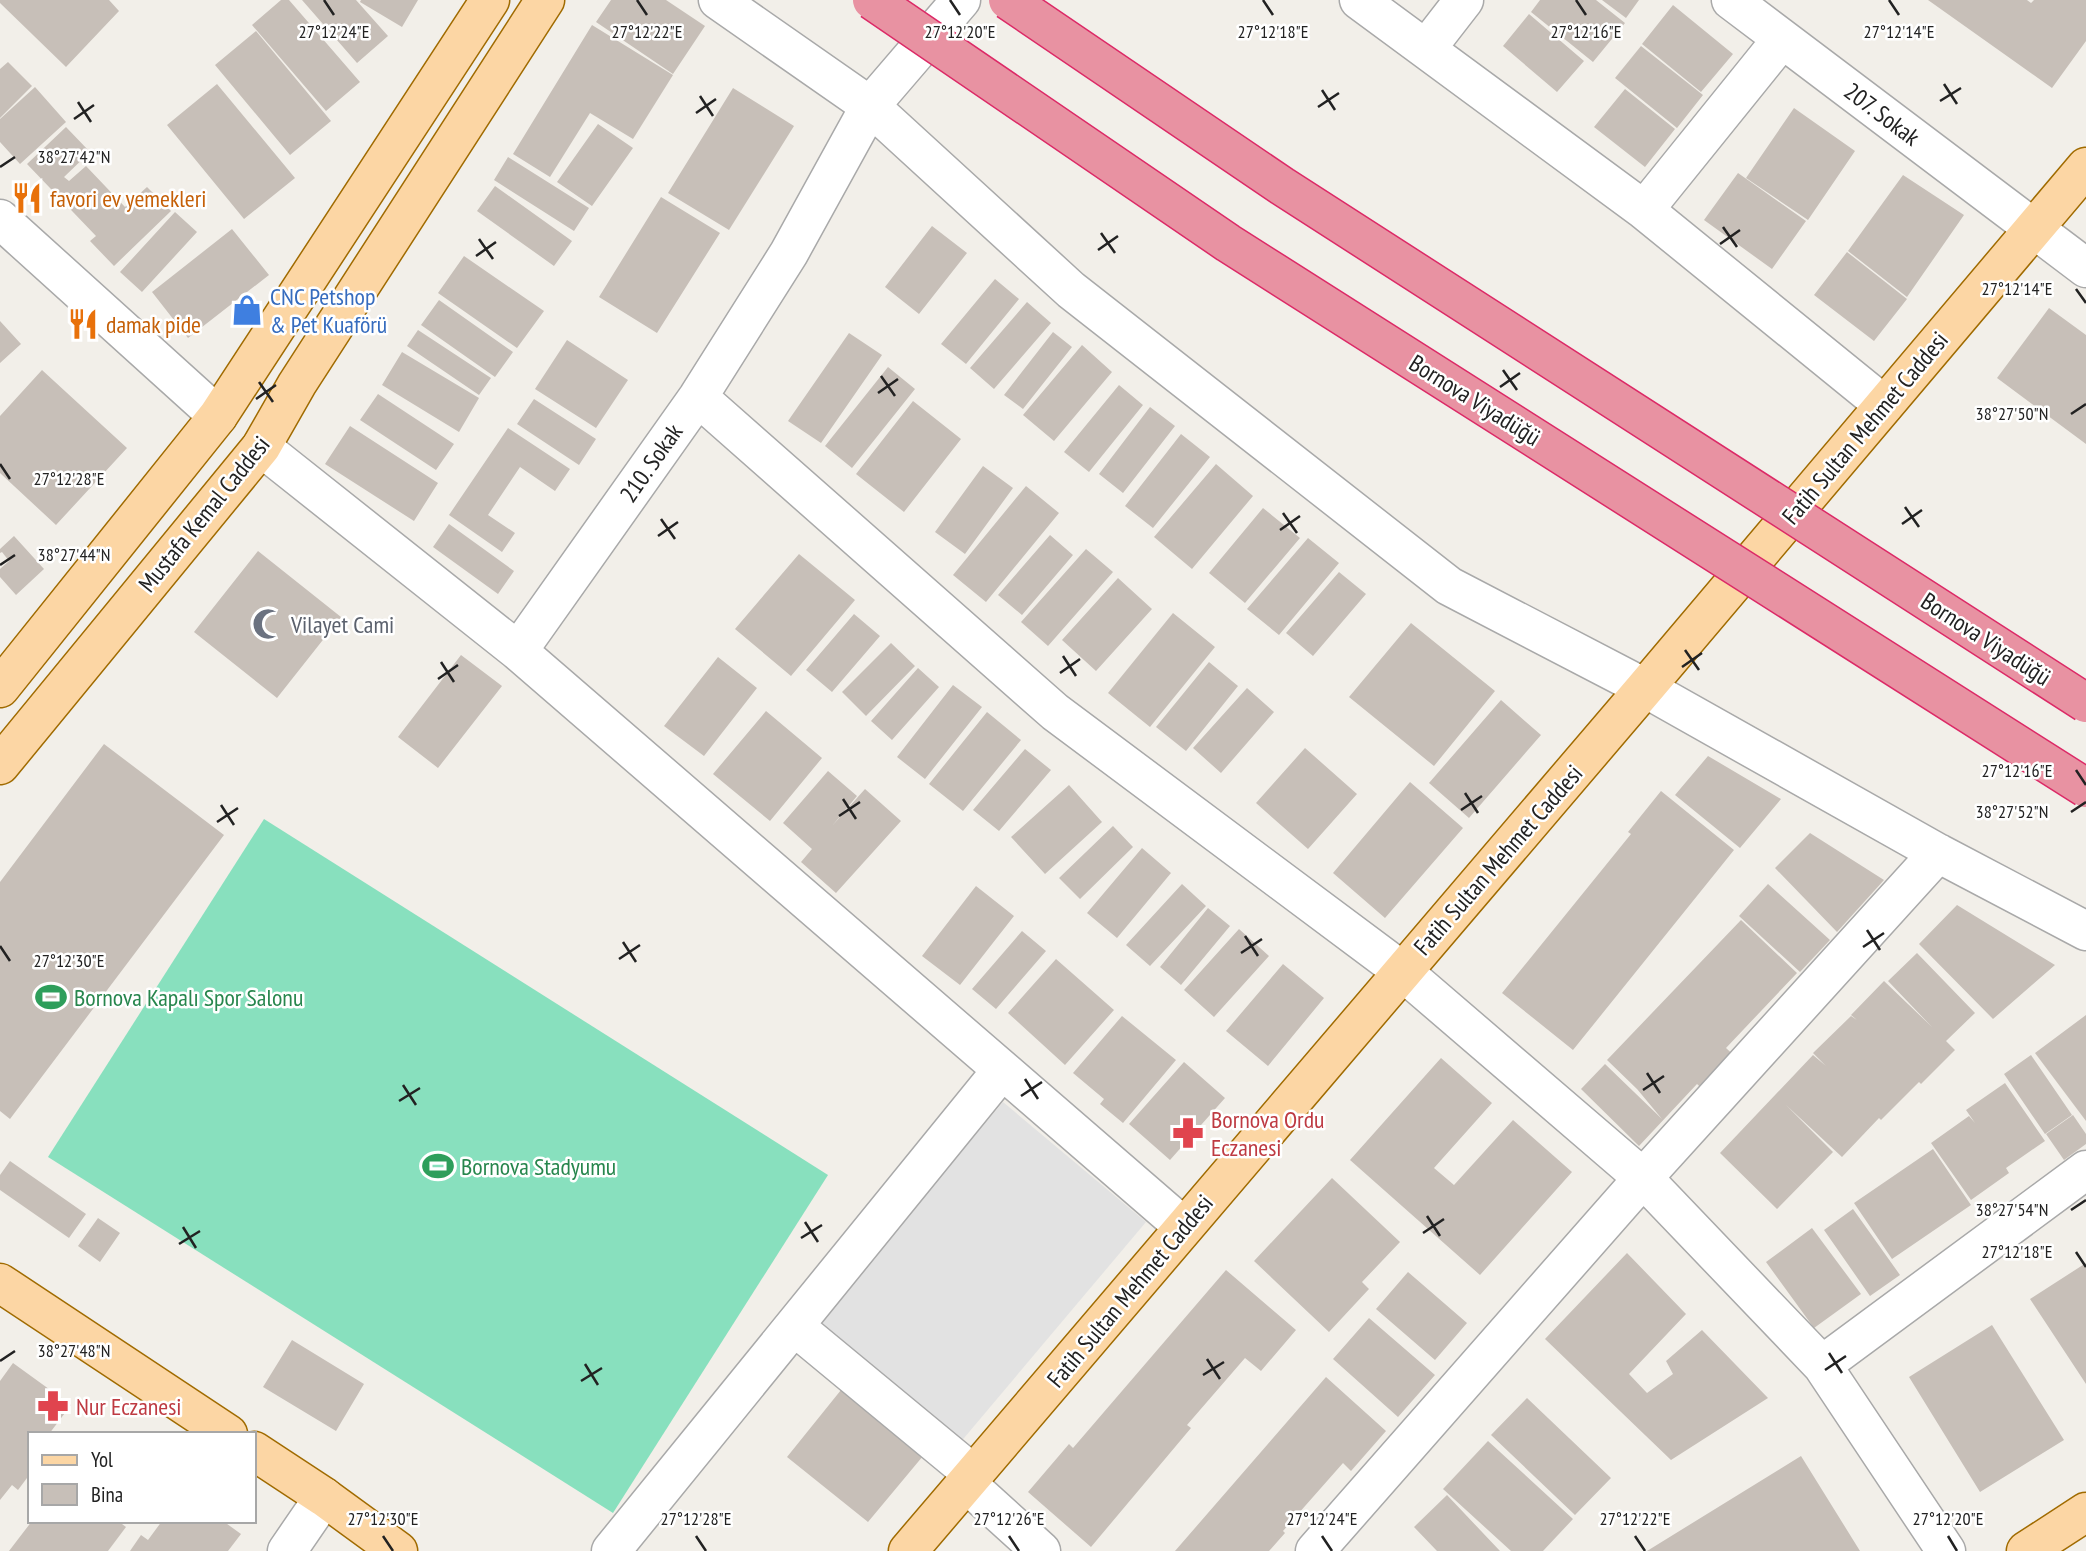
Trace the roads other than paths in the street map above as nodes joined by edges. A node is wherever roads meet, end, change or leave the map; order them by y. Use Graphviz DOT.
graph roads {
  1 [pos="490,0"];
  2 [pos="545,0"];
  3 [pos="718,0"];
  4 [pos="872,0"];
  5 [pos="961,0"];
  6 [pos="1008,0"];
  7 [pos="1359,0"];
  8 [pos="1464,0"];
  9 [pos="1731,0"];
  10 [pos="1782,39"];
  11 [pos="1426,49"];
  12 [pos="870,106"];
  13 [pos="2086,167"];
  14 [pos="1644,209"];
  15 [pos="0,219"];
  16 [pos="2033,228"];
  17 [pos="2086,268"];
  18 [pos="698,397"];
  19 [pos="1884,405"];
  20 [pos="218,416"];
  21 [pos="261,447"];
  22 [pos="511,645"];
  23 [pos="0,688"];
  24 [pos="1645,688"];
  25 [pos="2086,703"];
  26 [pos="0,765"];
  27 [pos="2086,788"];
  28 [pos="1938,853"];
  29 [pos="2086,931"];
  30 [pos="1402,971"];
  31 [pos="1002,1070"];
  32 [pos="2086,1170"];
  33 [pos="1643,1178"];
  34 [pos="1184,1227"];
  35 [pos="0,1283"];
  36 [pos="794,1326"];
  37 [pos="1822,1365"];
  38 [pos="225,1432"];
  39 [pos="256,1452"];
  40 [pos="970,1478"];
  41 [pos="324,1497"];
  42 [pos="2086,1512"];
  43 [pos="288,1551"];
  44 [pos="398,1551"];
  45 [pos="611,1551"];
  46 [pos="908,1551"];
  47 [pos="1041,1551"];
  48 [pos="1315,1551"];
  49 [pos="1946,1551"];
  50 [pos="2026,1551"];
  1 -- 20 [label="main road, Mustafa Kemal Caddesi"];
  2 -- 21 [label="main road, Mustafa Kemal Caddesi"];
  3 -- 12 [label="street"];
  4 -- 27 [label="highway, Bornova Viyadüğü, bridge"];
  5 -- 12 [label="street, 210. Sokak"];
  6 -- 25 [label="highway, Bornova Viyadüğü, bridge"];
  7 -- 11 [label="street"];
  8 -- 11 [label="street"];
  9 -- 10 [label="street, 207. Sokak"];
  10 -- 14 [label="street"];
  10 -- 16 [label="street, 207. Sokak"];
  11 -- 14 [label="street"];
  12 -- 18 [label="street, 210. Sokak"];
  12 -- 24 [label="street"];
  13 -- 16 [label="main road, Fatih Sultan Mehmet Caddesi"];
  14 -- 19 [label="street"];
  15 -- 20 [label="street"];
  16 -- 17 [label="street, 207. Sokak"];
  16 -- 19 [label="main road, Fatih Sultan Mehmet Caddesi"];
  18 -- 22 [label="street, 210. Sokak"];
  18 -- 30 [label="street"];
  19 -- 24 [label="main road, Fatih Sultan Mehmet Caddesi"];
  20 -- 23 [label="main road, Mustafa Kemal Caddesi"];
  21 -- 22 [label="street"];
  21 -- 26 [label="main road, Mustafa Kemal Caddesi"];
  22 -- 31 [label="street"];
  24 -- 28 [label="street"];
  24 -- 30 [label="main road, Fatih Sultan Mehmet Caddesi"];
  28 -- 29 [label="street"];
  28 -- 33 [label="street"];
  30 -- 33 [label="street"];
  30 -- 34 [label="main road, Fatih Sultan Mehmet Caddesi"];
  31 -- 34 [label="street"];
  31 -- 36 [label="street"];
  32 -- 37 [label="street"];
  33 -- 37 [label="street"];
  33 -- 48 [label="street"];
  34 -- 40 [label="main road, Fatih Sultan Mehmet Caddesi"];
  35 -- 38 [label="main road"];
  36 -- 40 [label="street"];
  36 -- 45 [label="street"];
  37 -- 49 [label="street"];
  39 -- 41 [label="main road"];
  40 -- 46 [label="main road, Fatih Sultan Mehmet Caddesi"];
  40 -- 47 [label="street"];
  41 -- 43 [label="street"];
  41 -- 44 [label="main road"];
  42 -- 50 [label="main road"];
}
